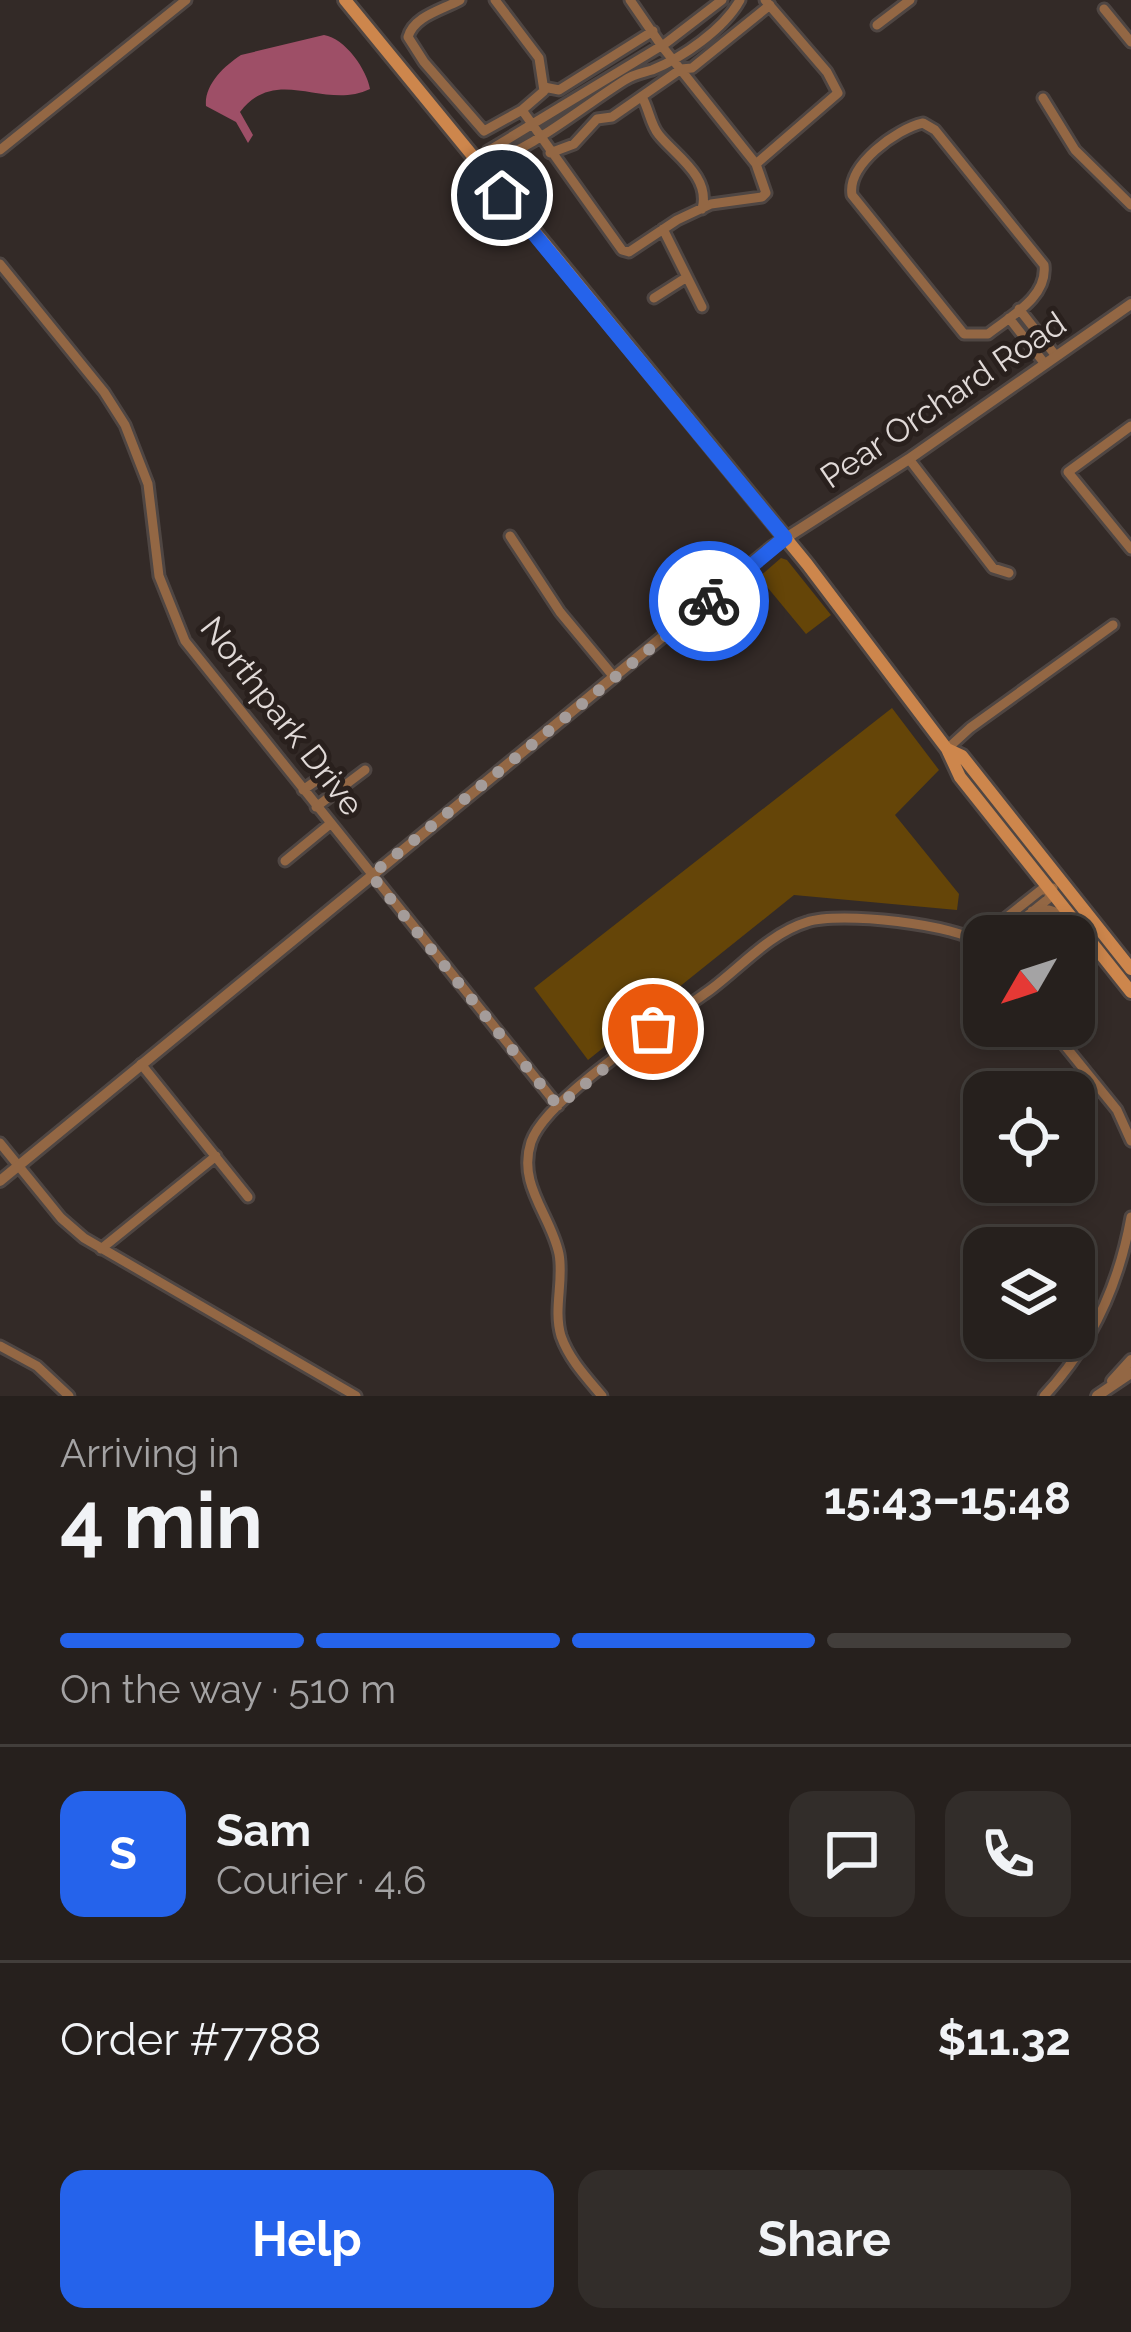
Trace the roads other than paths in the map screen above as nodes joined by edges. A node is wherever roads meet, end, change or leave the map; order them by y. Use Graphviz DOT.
graph roads {
  1 [pos="186,0"];
  2 [pos="345,0"];
  3 [pos="460,0"];
  4 [pos="630,0"];
  5 [pos="722,0"];
  6 [pos="910,0"];
  7 [pos="499,1"];
  8 [pos="737,1"];
  9 [pos="768,3"];
  10 [pos="1104,9"];
  11 [pos="878,25"];
  12 [pos="653,31"];
  13 [pos="1131,42"];
  14 [pos="661,45"];
  15 [pos="672,58"];
  16 [pos="681,69"];
  17 [pos="544,88"];
  18 [pos="1043,98"];
  19 [pos="643,99"];
  20 [pos="522,110"];
  21 [pos="532,125"];
  22 [pos="540,136"];
  23 [pos="0,150"];
  24 [pos="550,153"];
  25 [pos="756,164"];
  26 [pos="479,166"];
  27 [pos="1131,206"];
  28 [pos="702,208"];
  29 [pos="663,230"];
  30 [pos="0,264"];
  31 [pos="687,278"];
  32 [pos="654,298"];
  33 [pos="1131,304"];
  34 [pos="702,308"];
  35 [pos="1019,309"];
  36 [pos="1009,318"];
  37 [pos="1051,360"];
  38 [pos="1131,426"];
  39 [pos="909,459"];
  40 [pos="510,536"];
  41 [pos="785,538"];
  42 [pos="1131,549"];
  43 [pos="1009,572"];
  44 [pos="1113,625"];
  45 [pos="614,677"];
  46 [pos="947,749"];
  47 [pos="365,770"];
  48 [pos="303,790"];
  49 [pos="334,790"];
  50 [pos="316,807"];
  51 [pos="330,824"];
  52 [pos="285,861"];
  53 [pos="1029,865"];
  54 [pos="371,875"];
  55 [pos="1056,886"];
  56 [pos="1030,906"];
  57 [pos="1018,915"];
  58 [pos="1022,915"];
  59 [pos="1065,915"];
  60 [pos="1070,915"];
  61 [pos="963,934"];
  62 [pos="1095,947"];
  63 [pos="1131,969"];
  64 [pos="1131,992"];
  65 [pos="1066,1047"];
  66 [pos="141,1064"];
  67 [pos="558,1106"];
  68 [pos="1131,1141"];
  69 [pos="0,1143"];
  70 [pos="216,1156"];
  71 [pos="18,1166"];
  72 [pos="0,1180"];
  73 [pos="248,1197"];
  74 [pos="1131,1217"];
  75 [pos="100,1249"];
  76 [pos="1126,1261"];
  77 [pos="0,1346"];
  78 [pos="1131,1360"];
  79 [pos="1131,1373"];
  80 [pos="1101,1392"];
  81 [pos="70,1396"];
  82 [pos="356,1396"];
  83 [pos="602,1396"];
  84 [pos="1044,1396"];
  1 -- 23 [label="street"];
  2 -- 26 [label="main road"];
  3 -- 20 [label="street"];
  4 -- 12 [label="street"];
  5 -- 14 [label="street"];
  6 -- 11 [label="street"];
  7 -- 17 [label="street"];
  8 -- 15 [label="street"];
  9 -- 16 [label="street"];
  9 -- 25 [label="street"];
  10 -- 13 [label="street"];
  12 -- 14 [label="street"];
  12 -- 17 [label="street"];
  14 -- 15 [label="street"];
  14 -- 21 [label="street"];
  15 -- 16 [label="street"];
  15 -- 22 [label="street"];
  16 -- 19 [label="street"];
  16 -- 25 [label="street"];
  17 -- 20 [label="street"];
  18 -- 27 [label="street"];
  19 -- 24 [label="street"];
  19 -- 28 [label="street"];
  20 -- 21 [label="street"];
  21 -- 22 [label="street"];
  21 -- 26 [label="street"];
  22 -- 24 [label="street"];
  22 -- 26 [label="street"];
  24 -- 29 [label="street"];
  25 -- 28 [label="street"];
  26 -- 41 [label="main road"];
  28 -- 29 [label="street"];
  29 -- 31 [label="street"];
  30 -- 48 [label="street, Northpark Drive"];
  31 -- 32 [label="street"];
  31 -- 34 [label="street"];
  33 -- 37 [label="street, Pear Orchard Road"];
  35 -- 36 [label="street"];
  35 -- 36 [label="street"];
  35 -- 37 [label="street"];
  36 -- 37 [label="street"];
  37 -- 39 [label="street, Pear Orchard Road"];
  38 -- 42 [label="street"];
  39 -- 41 [label="street, Pear Orchard Road"];
  39 -- 43 [label="street"];
  40 -- 45 [label="street"];
  41 -- 45 [label="street, Pear Orchard Road"];
  41 -- 46 [label="main road"];
  44 -- 46 [label="street"];
  45 -- 54 [label="street, Pear Orchard Road"];
  46 -- 53 [label="main road"];
  46 -- 55 [label="main road"];
  47 -- 49 [label="street"];
  48 -- 49 [label="street"];
  48 -- 50 [label="street, Northpark Drive"];
  49 -- 50 [label="street"];
  50 -- 51 [label="street, Northpark Drive"];
  51 -- 52 [label="street"];
  51 -- 54 [label="street, Northpark Drive"];
  53 -- 55 [label="main road"];
  53 -- 56 [label="street"];
  54 -- 66 [label="street, Pear Orchard Road"];
  54 -- 67 [label="street, Northpark Drive"];
  55 -- 56 [label="street"];
  55 -- 60 [label="main road"];
  55 -- 63 [label="main road"];
  56 -- 57 [label="street"];
  56 -- 58 [label="street"];
  56 -- 59 [label="street"];
  61 -- 67 [label="street"];
  62 -- 64 [label="main road"];
  65 -- 68 [label="street"];
  66 -- 70 [label="street"];
  66 -- 71 [label="street, Pear Orchard Road"];
  67 -- 83 [label="street"];
  69 -- 71 [label="street"];
  70 -- 73 [label="street"];
  70 -- 75 [label="street"];
  71 -- 72 [label="street, Pear Orchard Road"];
  71 -- 75 [label="street"];
  74 -- 76 [label="street"];
  75 -- 82 [label="street"];
  76 -- 84 [label="street"];
  77 -- 81 [label="street"];
  78 -- 80 [label="street"];
  79 -- 80 [label="street"];
}
